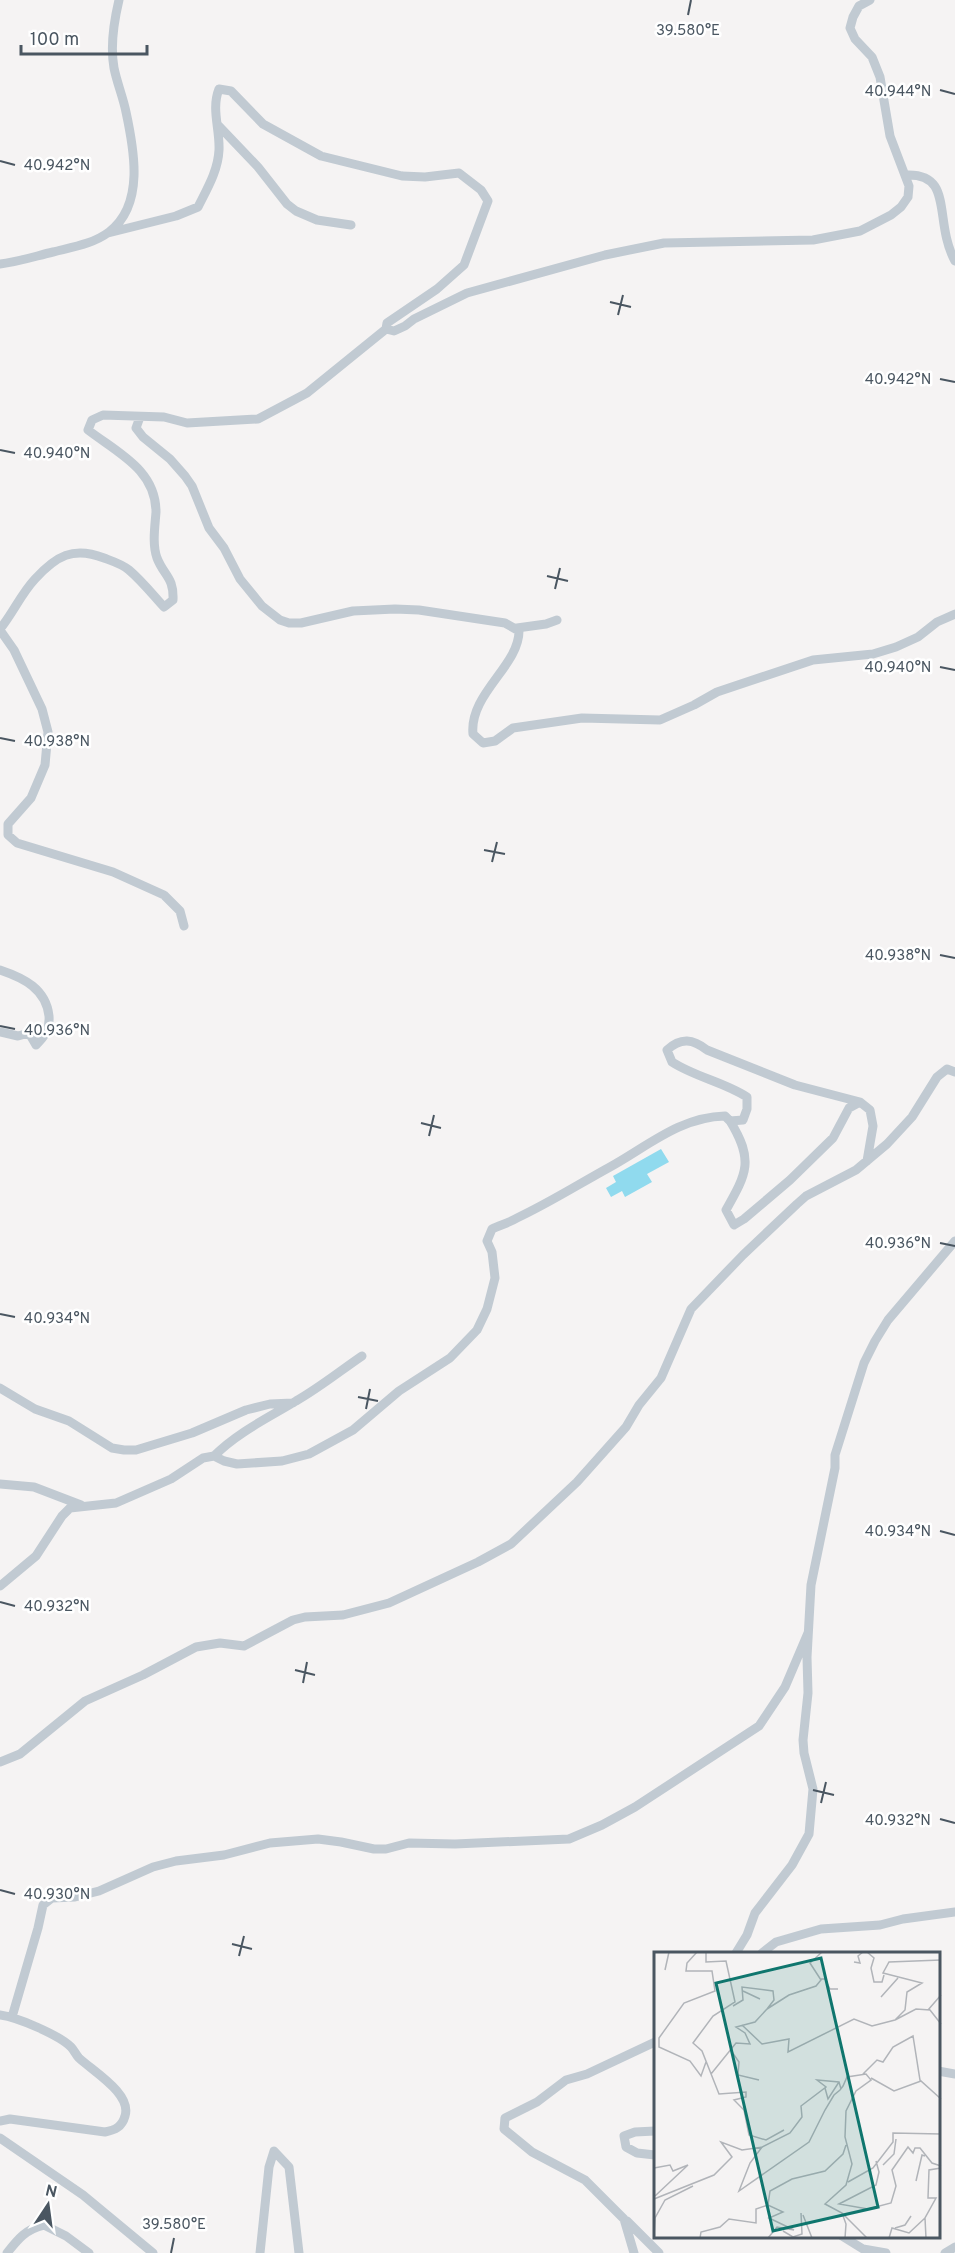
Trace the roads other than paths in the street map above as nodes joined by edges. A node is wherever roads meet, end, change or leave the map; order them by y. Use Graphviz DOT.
graph roads {
  1 [pos="119,0"];
  2 [pos="870,0"];
  3 [pos="217,124"];
  4 [pos="906,175"];
  5 [pos="946,183"];
  6 [pos="951,205"];
  7 [pos="351,225"];
  8 [pos="108,233"];
  9 [pos="955,261"];
  10 [pos="0,264"];
  11 [pos="386,329"];
  12 [pos="140,417"];
  13 [pos="955,614"];
  14 [pos="557,620"];
  15 [pos="517,628"];
  16 [pos="0,629"];
  17 [pos="184,926"];
  18 [pos="0,970"];
  19 [pos="0,1032"];
  20 [pos="955,1072"];
  21 [pos="860,1102"];
  22 [pos="730,1121"];
  23 [pos="867,1161"];
  24 [pos="955,1241"];
  25 [pos="362,1356"];
  26 [pos="0,1388"];
  27 [pos="293,1403"];
  28 [pos="214,1455"];
  29 [pos="0,1484"];
  30 [pos="82,1506"];
  31 [pos="0,1586"];
  32 [pos="808,1633"];
  33 [pos="0,1762"];
  34 [pos="955,1912"];
  35 [pos="737,1952"];
  36 [pos="763,1952"];
  37 [pos="0,2015"];
  38 [pos="12,2017"];
  39 [pos="654,2042"];
  40 [pos="940,2071"];
  41 [pos="955,2074"];
  42 [pos="0,2121"];
  43 [pos="654,2131"];
  44 [pos="0,2138"];
  45 [pos="654,2155"];
  46 [pos="624,2219"];
  47 [pos="845,2238"];
  48 [pos="955,2247"];
  49 [pos="86,2252"];
  50 [pos="7,2253"];
  51 [pos="153,2253"];
  52 [pos="260,2253"];
  53 [pos="299,2253"];
  54 [pos="634,2253"];
  55 [pos="659,2253"];
  56 [pos="886,2253"];
  57 [pos="945,2253"];
  1 -- 8 [label="street"];
  2 -- 4 [label="street"];
  3 -- 7 [label="street"];
  3 -- 8 [label="street"];
  3 -- 11 [label="street"];
  4 -- 5 [label="street"];
  4 -- 11 [label="street"];
  6 -- 9 [label="street"];
  8 -- 10 [label="street"];
  11 -- 12 [label="street"];
  12 -- 15 [label="street"];
  12 -- 16 [label="street"];
  13 -- 15 [label="street"];
  14 -- 15 [label="street"];
  16 -- 17 [label="street"];
  18 -- 19 [label="street"];
  20 -- 23 [label="street"];
  21 -- 22 [label="street"];
  21 -- 22 [label="street"];
  21 -- 23 [label="street"];
  22 -- 28 [label="street"];
  23 -- 33 [label="street"];
  24 -- 32 [label="street"];
  25 -- 27 [label="street"];
  26 -- 27 [label="street"];
  27 -- 28 [label="street"];
  28 -- 30 [label="street"];
  29 -- 30 [label="street"];
  30 -- 31 [label="street"];
  32 -- 35 [label="street"];
  32 -- 38 [label="street"];
  34 -- 36 [label="street"];
  37 -- 38 [label="street"];
  38 -- 42 [label="street"];
  39 -- 46 [label="street"];
  40 -- 41 [label="street"];
  43 -- 45 [label="street"];
  44 -- 51 [label="street"];
  46 -- 54 [label="street"];
  46 -- 55 [label="street"];
  47 -- 56 [label="street"];
  48 -- 57 [label="street"];
  49 -- 50 [label="street"];
  52 -- 53 [label="street"];
}
